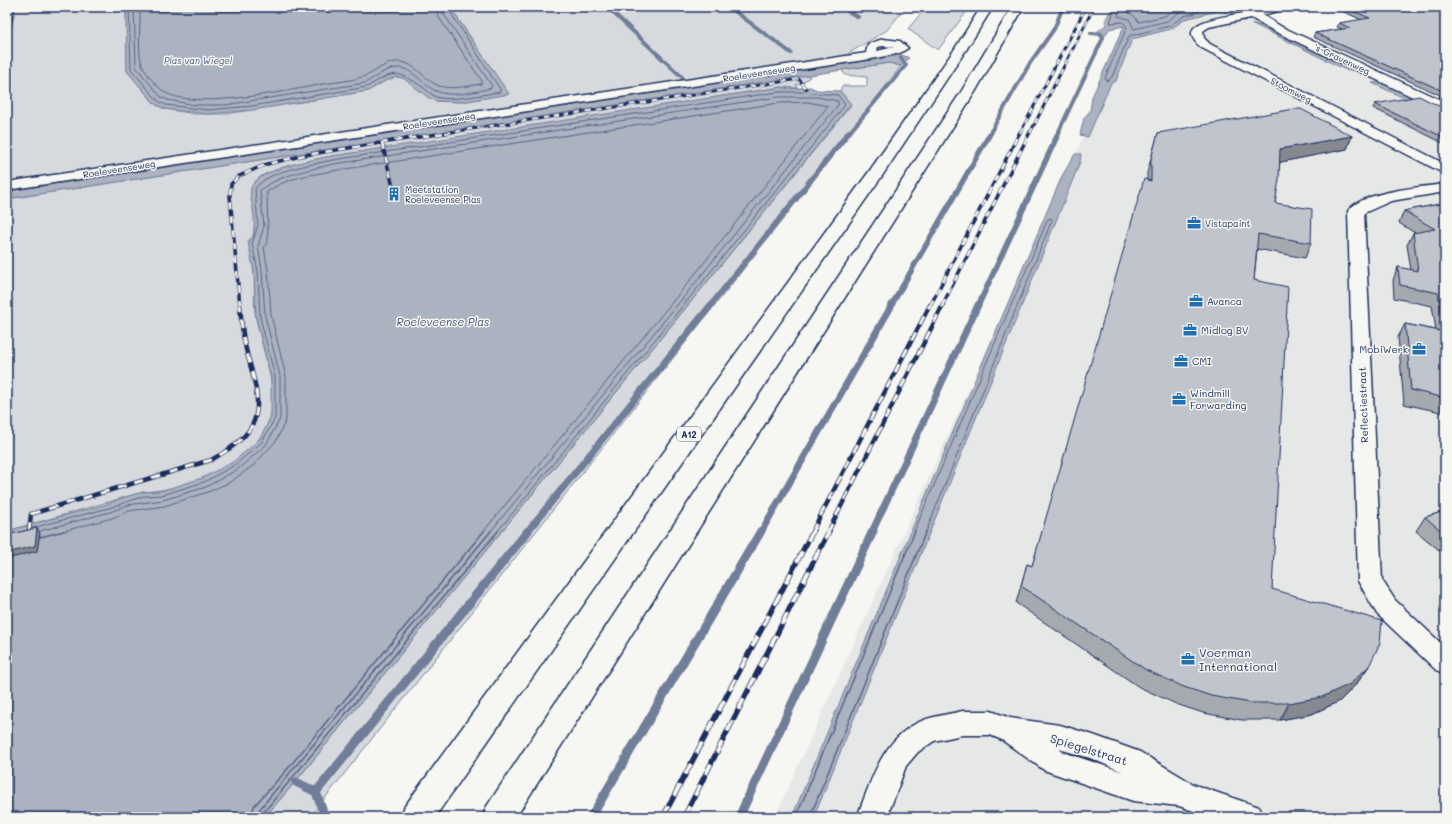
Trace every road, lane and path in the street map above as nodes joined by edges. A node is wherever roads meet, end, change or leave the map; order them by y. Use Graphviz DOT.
graph roads {
  1 [pos="987,7"];
  2 [pos="1018,7"];
  3 [pos="1241,7"];
  4 [pos="1283,7"];
  5 [pos="1252,14"];
  6 [pos="871,56"];
  7 [pos="1445,107"];
  8 [pos="1445,170"];
  9 [pos="7,186"];
  10 [pos="1445,188"];
  11 [pos="1445,663"];
  12 [pos="416,817"];
  13 [pos="498,817"];
  14 [pos="872,817"];
  15 [pos="1249,817"];
  1 -- 12 [label="highway, A12"];
  2 -- 13 [label="highway"];
  3 -- 5 [label="street, 's-Gravenweg"];
  4 -- 5 [label="street"];
  5 -- 7 [label="street, 's-Gravenweg"];
  5 -- 8 [label="street, Stoomweg"];
  6 -- 9 [label="street, Roeleveenseweg"];
  10 -- 11 [label="street, Reflectiestraat"];
  14 -- 15 [label="street, Spiegelstraat"];
}
